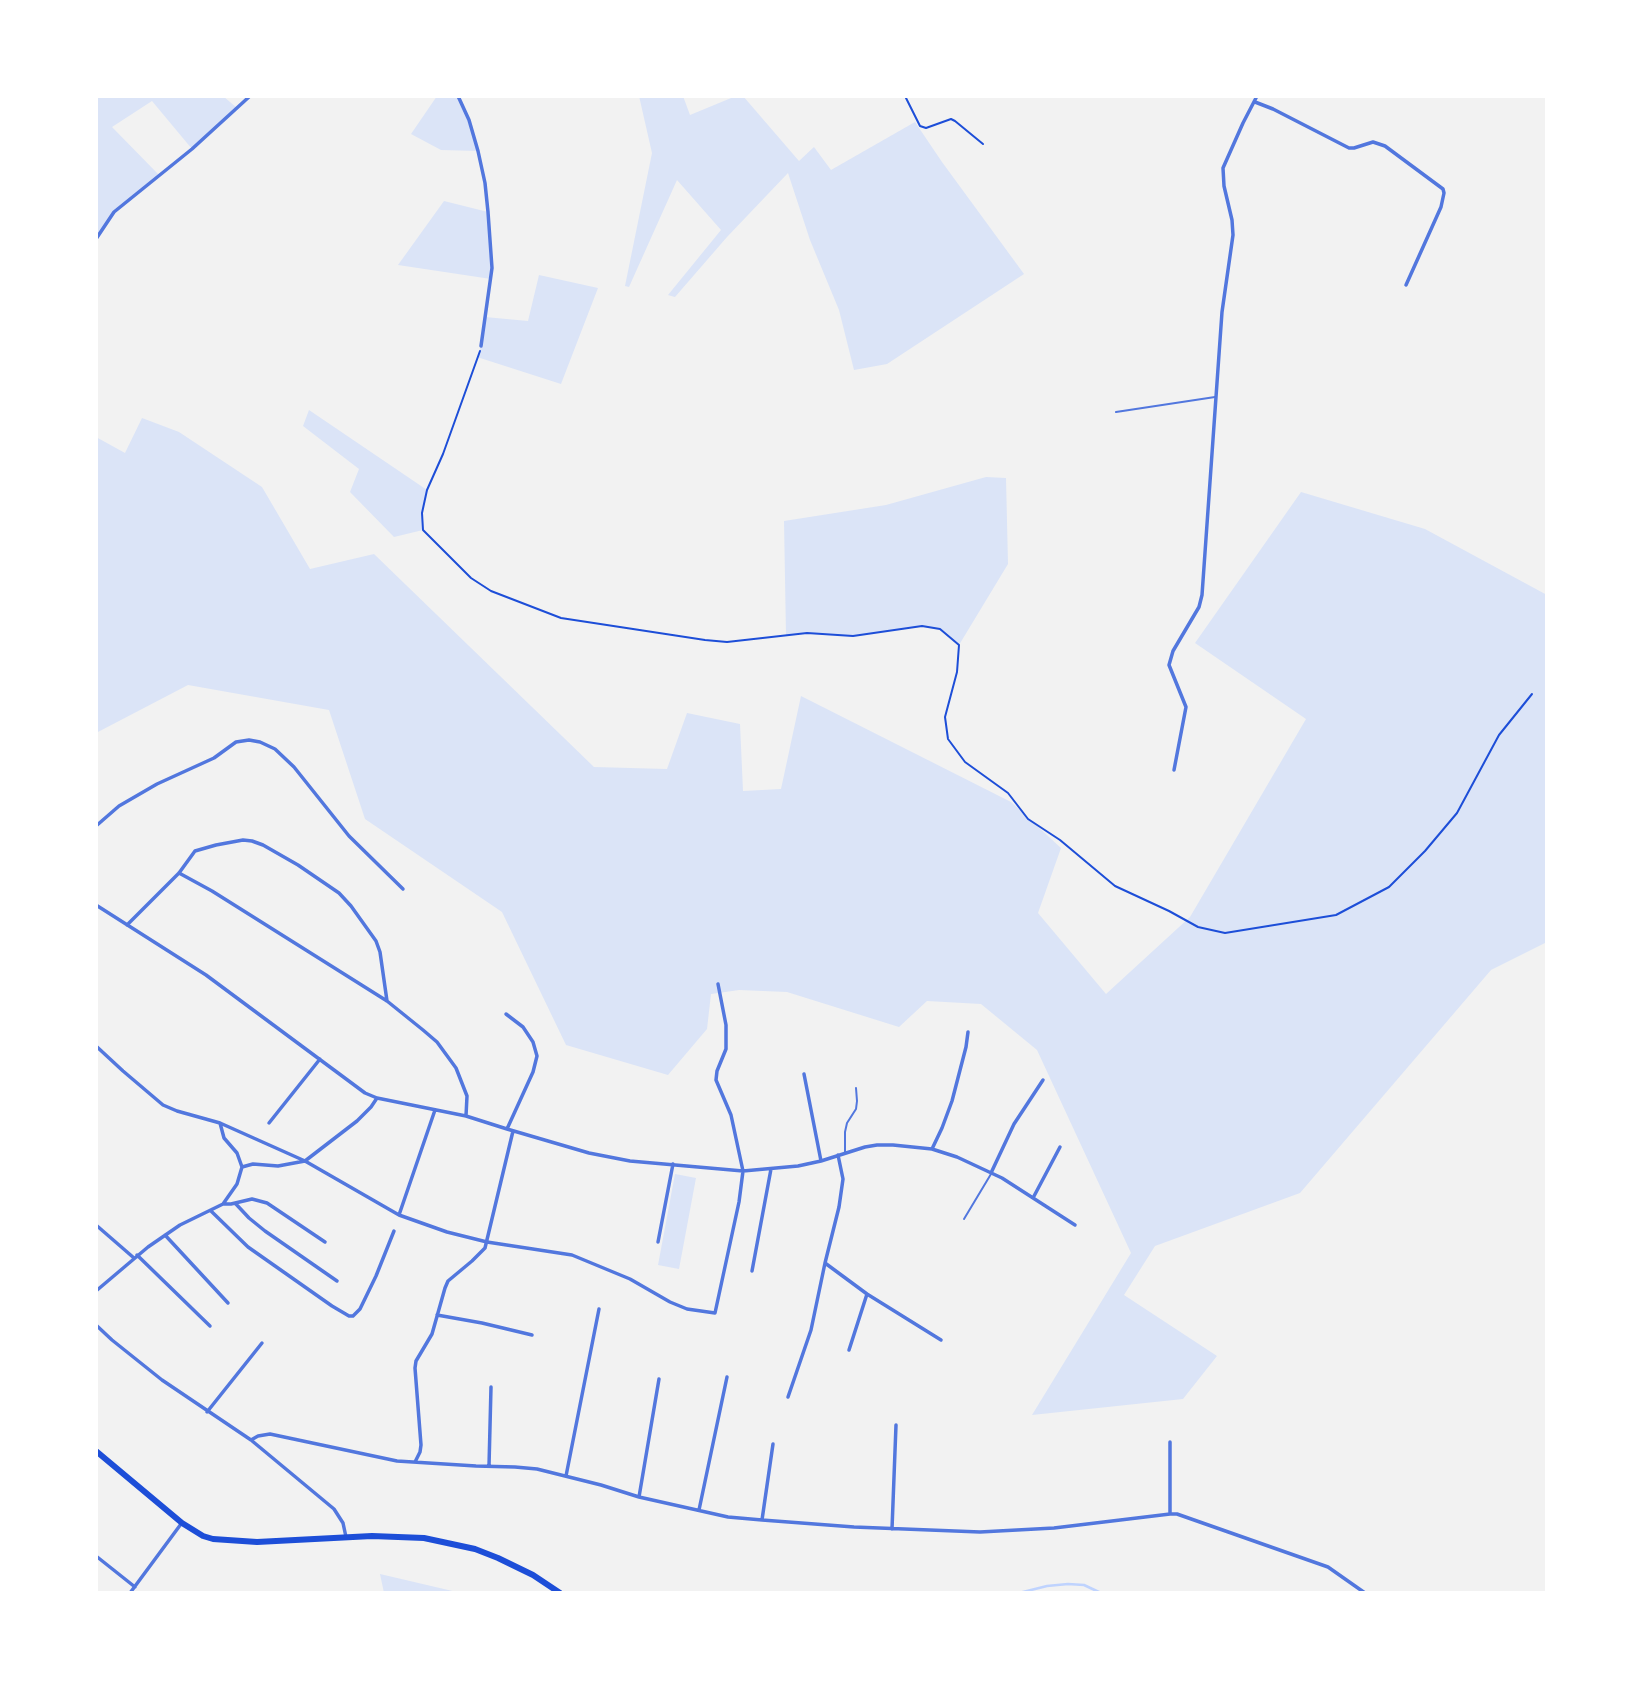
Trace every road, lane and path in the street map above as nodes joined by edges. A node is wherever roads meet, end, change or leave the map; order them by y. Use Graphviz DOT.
graph roads {
  1 [pos="250,96"];
  2 [pos="458,96"];
  3 [pos="905,96"];
  4 [pos="1257,96"];
  5 [pos="1255,102"];
  6 [pos="983,144"];
  7 [pos="96,239"];
  8 [pos="1406,285"];
  9 [pos="481,346"];
  10 [pos="1216,397"];
  11 [pos="1116,412"];
  12 [pos="1532,694"];
  13 [pos="1174,770"];
  14 [pos="96,826"];
  15 [pos="179,873"];
  16 [pos="403,889"];
  17 [pos="96,905"];
  18 [pos="127,925"];
  19 [pos="718,984"];
  20 [pos="387,1001"];
  21 [pos="506,1014"];
  22 [pos="968,1032"];
  23 [pos="96,1046"];
  24 [pos="320,1059"];
  25 [pos="804,1074"];
  26 [pos="1043,1080"];
  27 [pos="856,1088"];
  28 [pos="377,1098"];
  29 [pos="435,1110"];
  30 [pos="466,1116"];
  31 [pos="220,1123"];
  32 [pos="269,1123"];
  33 [pos="507,1129"];
  34 [pos="513,1131"];
  35 [pos="1060,1147"];
  36 [pos="932,1149"];
  37 [pos="845,1153"];
  38 [pos="838,1155"];
  39 [pos="305,1161"];
  40 [pos="821,1161"];
  41 [pos="673,1164"];
  42 [pos="242,1167"];
  43 [pos="771,1169"];
  44 [pos="743,1171"];
  45 [pos="991,1173"];
  46 [pos="1033,1198"];
  47 [pos="235,1203"];
  48 [pos="223,1204"];
  49 [pos="211,1211"];
  50 [pos="399,1215"];
  51 [pos="964,1219"];
  52 [pos="96,1225"];
  53 [pos="1075,1225"];
  54 [pos="394,1231"];
  55 [pos="165,1235"];
  56 [pos="325,1242"];
  57 [pos="487,1242"];
  58 [pos="658,1242"];
  59 [pos="135,1257"];
  60 [pos="825,1263"];
  61 [pos="752,1271"];
  62 [pos="337,1281"];
  63 [pos="96,1291"];
  64 [pos="867,1294"];
  65 [pos="228,1303"];
  66 [pos="599,1309"];
  67 [pos="437,1315"];
  68 [pos="96,1325"];
  69 [pos="210,1326"];
  70 [pos="532,1335"];
  71 [pos="942,1340"];
  72 [pos="262,1343"];
  73 [pos="849,1350"];
  74 [pos="727,1377"];
  75 [pos="659,1379"];
  76 [pos="491,1387"];
  77 [pos="788,1397"];
  78 [pos="207,1412"];
  79 [pos="897,1425"];
  80 [pos="251,1440"];
  81 [pos="1170,1442"];
  82 [pos="773,1444"];
  83 [pos="96,1451"];
  84 [pos="415,1462"];
  85 [pos="489,1466"];
  86 [pos="566,1476"];
  87 [pos="639,1497"];
  88 [pos="699,1510"];
  89 [pos="1170,1514"];
  90 [pos="762,1520"];
  91 [pos="182,1523"];
  92 [pos="892,1529"];
  93 [pos="346,1537"];
  94 [pos="96,1556"];
  95 [pos="135,1587"];
  96 [pos="130,1593"];
  97 [pos="561,1593"];
  98 [pos="1366,1593"];
  1 -- 7 [label="street"];
  2 -- 9 [label="street"];
  3 -- 6 [label="path"];
  4 -- 5 [label="street"];
  5 -- 8 [label="street"];
  5 -- 10 [label="street"];
  9 -- 12 [label="path"];
  10 -- 11 [label="lane"];
  10 -- 13 [label="street"];
  14 -- 16 [label="street"];
  15 -- 18 [label="street"];
  15 -- 20 [label="street"];
  15 -- 20 [label="street"];
  17 -- 18 [label="street"];
  18 -- 24 [label="street"];
  19 -- 44 [label="street"];
  20 -- 30 [label="street"];
  21 -- 33 [label="street"];
  22 -- 36 [label="street"];
  23 -- 31 [label="street"];
  24 -- 28 [label="street"];
  24 -- 32 [label="street"];
  25 -- 40 [label="street"];
  26 -- 45 [label="street"];
  27 -- 37 [label="lane"];
  28 -- 29 [label="street"];
  28 -- 39 [label="street"];
  29 -- 30 [label="street"];
  29 -- 50 [label="street"];
  30 -- 33 [label="street"];
  31 -- 39 [label="street"];
  31 -- 42 [label="street"];
  33 -- 34 [label="street"];
  34 -- 41 [label="street"];
  34 -- 57 [label="street"];
  35 -- 46 [label="street"];
  36 -- 37 [label="street"];
  36 -- 45 [label="street"];
  37 -- 38 [label="street"];
  38 -- 40 [label="street"];
  38 -- 60 [label="street"];
  39 -- 42 [label="street"];
  39 -- 50 [label="street"];
  40 -- 43 [label="street"];
  41 -- 44 [label="street"];
  41 -- 58 [label="street"];
  42 -- 48 [label="street"];
  43 -- 44 [label="street"];
  43 -- 61 [label="street"];
  44 -- 57 [label="street"];
  45 -- 46 [label="street"];
  45 -- 51 [label="lane"];
  46 -- 53 [label="street"];
  47 -- 48 [label="street"];
  47 -- 56 [label="street"];
  47 -- 62 [label="street"];
  48 -- 49 [label="street"];
  49 -- 54 [label="street"];
  49 -- 55 [label="street"];
  50 -- 57 [label="street"];
  52 -- 59 [label="street"];
  55 -- 59 [label="street"];
  55 -- 65 [label="street"];
  57 -- 67 [label="street"];
  59 -- 63 [label="street"];
  59 -- 69 [label="street"];
  60 -- 64 [label="street"];
  60 -- 77 [label="street"];
  64 -- 71 [label="street"];
  64 -- 73 [label="street"];
  66 -- 86 [label="street"];
  67 -- 70 [label="street"];
  67 -- 84 [label="street"];
  68 -- 78 [label="street"];
  72 -- 78 [label="street"];
  74 -- 88 [label="street"];
  75 -- 87 [label="street"];
  76 -- 85 [label="street"];
  78 -- 80 [label="street"];
  79 -- 92 [label="street"];
  80 -- 84 [label="street"];
  80 -- 93 [label="street"];
  81 -- 89 [label="street"];
  82 -- 90 [label="street"];
  83 -- 91 [label="main road"];
  84 -- 85 [label="street"];
  85 -- 86 [label="street"];
  86 -- 87 [label="street"];
  87 -- 88 [label="street"];
  88 -- 90 [label="street"];
  89 -- 92 [label="street"];
  89 -- 98 [label="street"];
  90 -- 92 [label="street"];
  91 -- 93 [label="main road"];
  91 -- 95 [label="street"];
  93 -- 97 [label="main road"];
  94 -- 95 [label="street"];
  95 -- 96 [label="street"];
}
